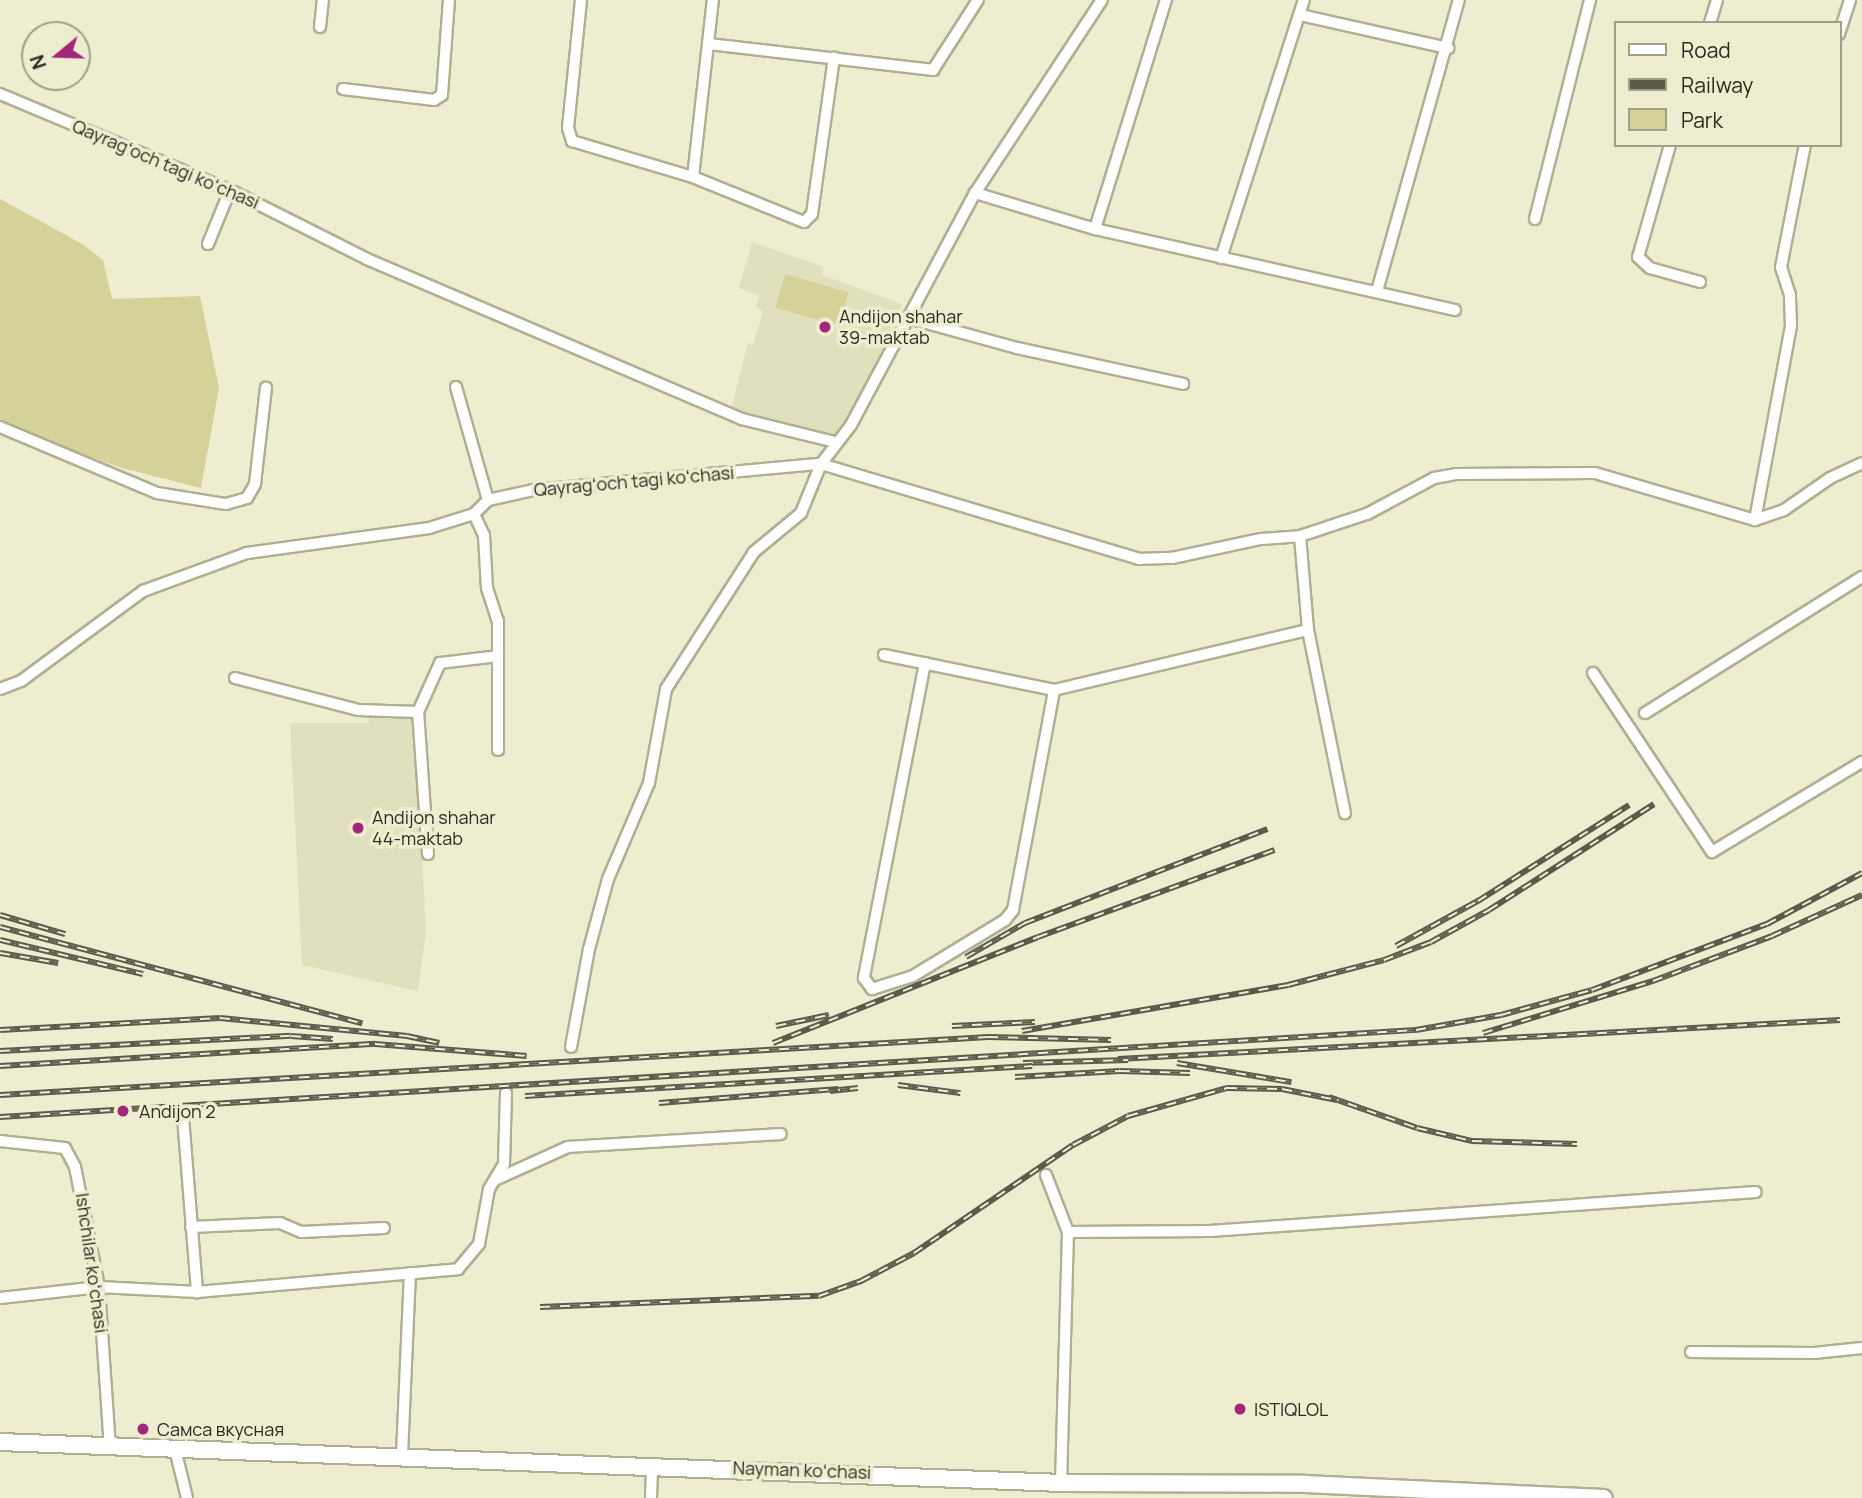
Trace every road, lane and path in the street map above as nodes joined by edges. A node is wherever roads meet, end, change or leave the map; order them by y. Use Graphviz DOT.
graph roads {
  1 [pos="323,0"];
  2 [pos="449,0"];
  3 [pos="581,0"];
  4 [pos="713,0"];
  5 [pos="978,0"];
  6 [pos="1102,0"];
  7 [pos="1167,0"];
  8 [pos="1304,0"];
  9 [pos="1459,0"];
  10 [pos="1590,0"];
  11 [pos="1717,0"];
  12 [pos="1850,0"];
  13 [pos="1300,15"];
  14 [pos="1711,21"];
  15 [pos="320,27"];
  16 [pos="1841,28"];
  17 [pos="709,44"];
  18 [pos="1448,48"];
  19 [pos="834,58"];
  20 [pos="343,89"];
  21 [pos="0,94"];
  22 [pos="1669,147"];
  23 [pos="1805,147"];
  24 [pos="693,177"];
  25 [pos="230,190"];
  26 [pos="975,193"];
  27 [pos="1535,219"];
  28 [pos="1095,229"];
  29 [pos="208,244"];
  30 [pos="1221,258"];
  31 [pos="1700,282"];
  32 [pos="1377,291"];
  33 [pos="1455,310"];
  34 [pos="908,317"];
  35 [pos="1183,384"];
  36 [pos="456,387"];
  37 [pos="266,388"];
  38 [pos="0,427"];
  39 [pos="835,442"];
  40 [pos="1862,463"];
  41 [pos="821,464"];
  42 [pos="488,500"];
  43 [pos="474,514"];
  44 [pos="1755,520"];
  45 [pos="1300,536"];
  46 [pos="1862,577"];
  47 [pos="1308,630"];
  48 [pos="884,655"];
  49 [pos="498,656"];
  50 [pos="925,663"];
  51 [pos="1593,673"];
  52 [pos="235,678"];
  53 [pos="0,689"];
  54 [pos="1054,690"];
  55 [pos="418,712"];
  56 [pos="1645,713"];
  57 [pos="498,750"];
  58 [pos="1862,762"];
  59 [pos="1345,813"];
  60 [pos="428,854"];
  61 [pos="571,1047"];
  62 [pos="506,1093"];
  63 [pos="183,1117"];
  64 [pos="781,1134"];
  65 [pos="0,1141"];
  66 [pos="1046,1175"];
  67 [pos="497,1179"];
  68 [pos="1756,1192"];
  69 [pos="191,1227"];
  70 [pos="384,1228"];
  71 [pos="1068,1233"];
  72 [pos="410,1273"];
  73 [pos="99,1287"];
  74 [pos="197,1292"];
  75 [pos="0,1298"];
  76 [pos="1862,1348"];
  77 [pos="1690,1352"];
  78 [pos="0,1442"];
  79 [pos="110,1447"];
  80 [pos="176,1449"];
  81 [pos="402,1455"];
  82 [pos="652,1464"];
  83 [pos="1061,1483"];
  84 [pos="1172,1491"];
  85 [pos="1196,1491"];
  86 [pos="187,1498"];
  87 [pos="651,1498"];
  88 [pos="1604,1498"];
  1 -- 15 [label="street"];
  2 -- 20 [label="street"];
  3 -- 24 [label="street"];
  4 -- 17 [label="street"];
  5 -- 19 [label="street"];
  6 -- 26 [label="street"];
  7 -- 28 [label="street"];
  8 -- 13 [label="street"];
  9 -- 18 [label="street"];
  10 -- 27 [label="street"];
  11 -- 14 [label="street"];
  12 -- 16 [label="street"];
  13 -- 18 [label="street"];
  13 -- 30 [label="street"];
  17 -- 19 [label="street"];
  17 -- 24 [label="street"];
  18 -- 32 [label="street"];
  19 -- 24 [label="street"];
  21 -- 25 [label="street, Qayragʻoch tagi koʻchasi"];
  22 -- 31 [label="street"];
  23 -- 44 [label="street"];
  25 -- 29 [label="street"];
  25 -- 39 [label="street, Qayragʻoch tagi koʻchasi"];
  26 -- 28 [label="street"];
  26 -- 34 [label="street"];
  28 -- 30 [label="street"];
  30 -- 32 [label="street"];
  32 -- 33 [label="street"];
  34 -- 35 [label="street"];
  34 -- 39 [label="street"];
  36 -- 42 [label="street"];
  37 -- 38 [label="street"];
  39 -- 41 [label="street"];
  40 -- 44 [label="street"];
  41 -- 42 [label="street, Qayragʻoch tagi koʻchasi"];
  41 -- 45 [label="street, Qayragʻoch tagi koʻchasi"];
  41 -- 61 [label="street"];
  42 -- 43 [label="street"];
  43 -- 49 [label="street"];
  43 -- 53 [label="street"];
  44 -- 45 [label="street, Qayragʻoch tagi koʻchasi"];
  45 -- 47 [label="street"];
  46 -- 56 [label="street"];
  47 -- 54 [label="street"];
  47 -- 59 [label="street"];
  48 -- 50 [label="street"];
  49 -- 55 [label="street"];
  49 -- 57 [label="street"];
  50 -- 54 [label="street"];
  50 -- 54 [label="street"];
  51 -- 58 [label="street"];
  52 -- 55 [label="street"];
  55 -- 60 [label="street"];
  62 -- 67 [label="street"];
  63 -- 69 [label="street"];
  64 -- 67 [label="street"];
  65 -- 73 [label="street, Ishchilar koʻchasi"];
  66 -- 71 [label="street"];
  67 -- 72 [label="street"];
  68 -- 71 [label="street"];
  69 -- 70 [label="street"];
  69 -- 74 [label="street"];
  71 -- 83 [label="street"];
  72 -- 74 [label="street"];
  72 -- 81 [label="street"];
  73 -- 74 [label="street"];
  73 -- 75 [label="street"];
  73 -- 79 [label="street, Ishchilar koʻchasi"];
  76 -- 77 [label="street"];
  78 -- 79 [label="main road, Nayman koʻchasi"];
  79 -- 80 [label="main road, Nayman koʻchasi"];
  80 -- 81 [label="main road, Nayman koʻchasi"];
  80 -- 86 [label="street"];
  81 -- 82 [label="main road, Nayman koʻchasi"];
  82 -- 83 [label="main road, Nayman koʻchasi"];
  82 -- 87 [label="street"];
  83 -- 84 [label="main road, Nayman koʻchasi"];
  84 -- 85 [label="main road, Nayman koʻchasi"];
  85 -- 88 [label="main road, Nayman koʻchasi"];
}
